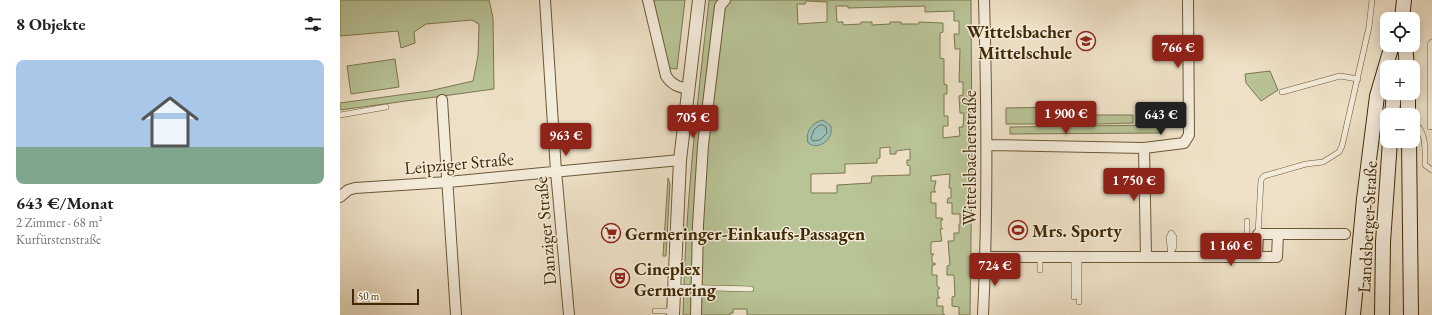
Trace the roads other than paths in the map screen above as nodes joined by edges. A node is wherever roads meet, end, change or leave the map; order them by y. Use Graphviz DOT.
graph roads {
  1 [pos="545,0"];
  2 [pos="648,0"];
  3 [pos="699,0"];
  4 [pos="725,0"];
  5 [pos="984,0"];
  6 [pos="1188,0"];
  7 [pos="1372,0"];
  8 [pos="1404,0"];
  9 [pos="1403,12"];
  10 [pos="1432,42"];
  11 [pos="1390,52"];
  12 [pos="1358,79"];
  13 [pos="689,88"];
  14 [pos="1282,92"];
  15 [pos="1431,99"];
  16 [pos="442,100"];
  17 [pos="386,108"];
  18 [pos="340,115"];
  19 [pos="1430,127"];
  20 [pos="1420,130"];
  21 [pos="988,144"];
  22 [pos="1144,148"];
  23 [pos="1389,148"];
  24 [pos="1409,148"];
  25 [pos="680,160"];
  26 [pos="1432,170"];
  27 [pos="556,171"];
  28 [pos="448,182"];
  29 [pos="340,197"];
  30 [pos="1247,221"];
  31 [pos="1258,234"];
  32 [pos="1278,234"];
  33 [pos="1345,234"];
  34 [pos="1040,256"];
  35 [pos="1146,256"];
  36 [pos="1252,256"];
  37 [pos="986,257"];
  38 [pos="1076,257"];
  39 [pos="1040,270"];
  40 [pos="673,287"];
  41 [pos="696,287"];
  42 [pos="751,289"];
  43 [pos="1074,297"];
  44 [pos="1079,302"];
  45 [pos="655,311"];
  46 [pos="673,313"];
  47 [pos="456,315"];
  48 [pos="569,315"];
  49 [pos="696,315"];
  50 [pos="983,315"];
  51 [pos="1353,315"];
  52 [pos="1382,315"];
  53 [pos="1411,315"];
  1 -- 27 [label="street, Danziger Straße"];
  2 -- 13 [label="street"];
  3 -- 13 [label="street"];
  4 -- 41 [label="street"];
  5 -- 21 [label="street, Wittelsbacherstraße"];
  6 -- 22 [label="street"];
  7 -- 12 [label="lane"];
  8 -- 9 [label="main road"];
  10 -- 15 [label="lane"];
  11 -- 51 [label="main road"];
  12 -- 14 [label="lane"];
  12 -- 31 [label="lane"];
  13 -- 25 [label="street"];
  15 -- 19 [label="lane"];
  16 -- 28 [label="street"];
  17 -- 18 [label="lane"];
  20 -- 26 [label="lane"];
  21 -- 22 [label="street"];
  21 -- 37 [label="street, Wittelsbacherstraße"];
  22 -- 35 [label="street"];
  23 -- 52 [label="main road, Landsberger Straße"];
  24 -- 53 [label="main road"];
  25 -- 27 [label="street, Leipziger Straße"];
  25 -- 40 [label="street"];
  27 -- 28 [label="street, Leipziger Straße"];
  27 -- 48 [label="street, Danziger Straße"];
  28 -- 29 [label="street, Leipziger Straße"];
  28 -- 47 [label="street"];
  30 -- 36 [label="lane"];
  31 -- 32 [label="street"];
  31 -- 36 [label="street"];
  32 -- 33 [label="street"];
  32 -- 36 [label="street"];
  34 -- 37 [label="street"];
  34 -- 38 [label="street"];
  34 -- 39 [label="lane"];
  35 -- 36 [label="street"];
  35 -- 38 [label="street"];
  37 -- 50 [label="street, Wittelsbacherstraße"];
  38 -- 43 [label="lane"];
  38 -- 44 [label="lane"];
  40 -- 41 [label="lane"];
  40 -- 46 [label="street"];
  41 -- 42 [label="lane"];
  41 -- 49 [label="street"];
  45 -- 46 [label="lane"];
}
